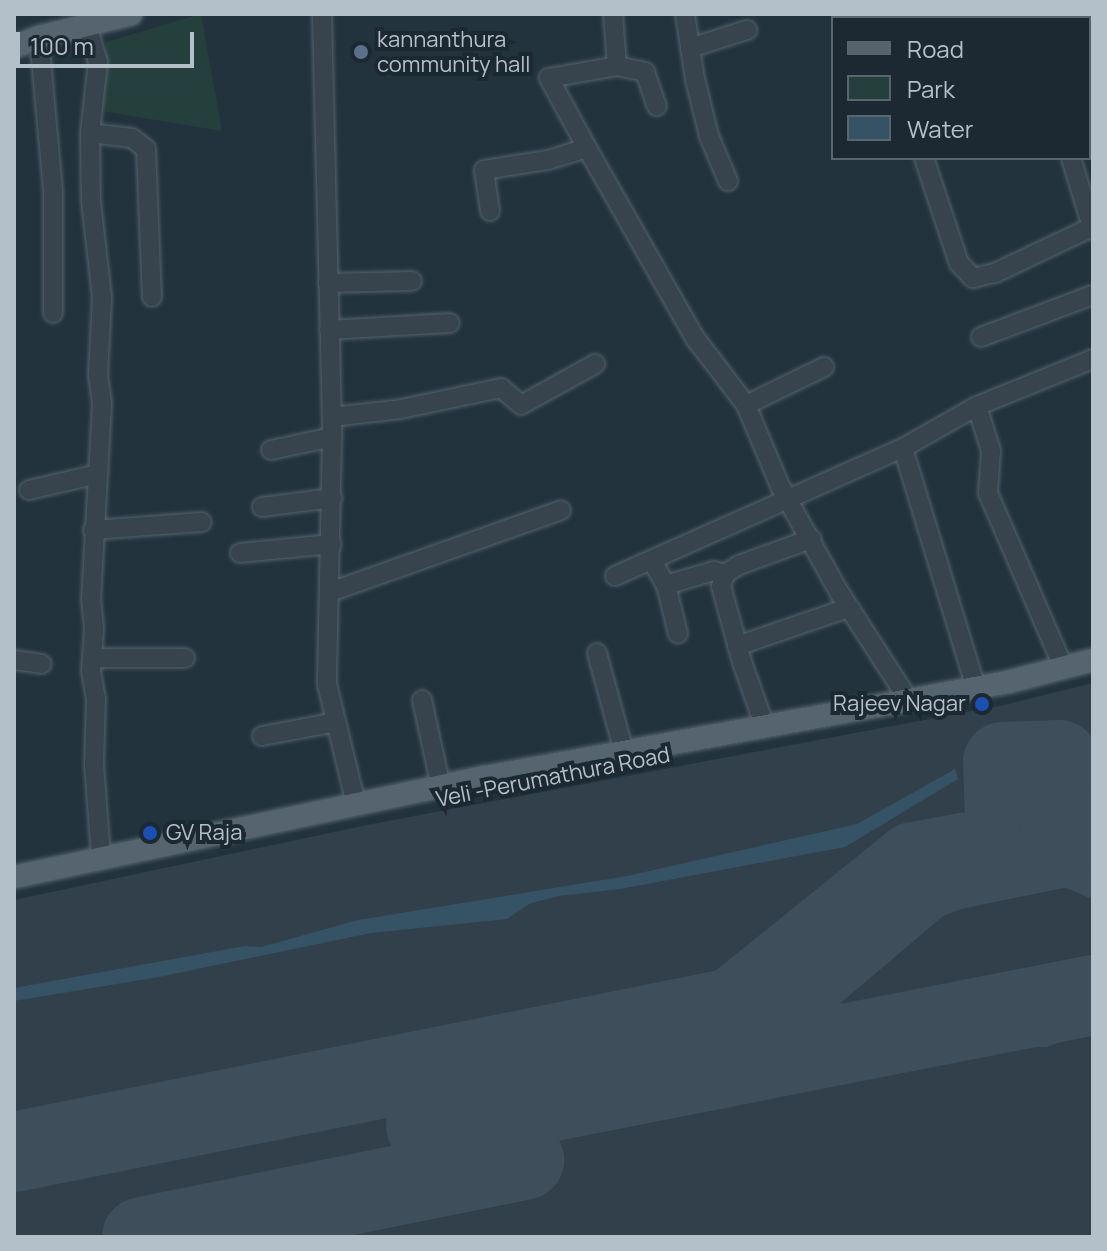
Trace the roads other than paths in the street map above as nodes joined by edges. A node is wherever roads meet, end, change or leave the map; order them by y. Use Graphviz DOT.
graph roads {
  1 [pos="131,14"];
  2 [pos="322,14"];
  3 [pos="613,14"];
  4 [pos="685,14"];
  5 [pos="93,21"];
  6 [pos="747,30"];
  7 [pos="39,37"];
  8 [pos="14,47"];
  9 [pos="690,48"];
  10 [pos="617,66"];
  11 [pos="657,106"];
  12 [pos="90,133"];
  13 [pos="587,148"];
  14 [pos="925,160"];
  15 [pos="1072,160"];
  16 [pos="728,181"];
  17 [pos="490,211"];
  18 [pos="1093,229"];
  19 [pos="412,281"];
  20 [pos="328,283"];
  21 [pos="1093,295"];
  22 [pos="152,297"];
  23 [pos="53,313"];
  24 [pos="450,323"];
  25 [pos="329,330"];
  26 [pos="981,337"];
  27 [pos="1093,359"];
  28 [pos="595,364"];
  29 [pos="824,367"];
  30 [pos="746,405"];
  31 [pos="977,406"];
  32 [pos="332,417"];
  33 [pos="332,437"];
  34 [pos="903,448"];
  35 [pos="271,450"];
  36 [pos="98,474"];
  37 [pos="29,490"];
  38 [pos="332,498"];
  39 [pos="788,500"];
  40 [pos="262,507"];
  41 [pos="561,510"];
  42 [pos="202,522"];
  43 [pos="93,530"];
  44 [pos="811,539"];
  45 [pos="332,544"];
  46 [pos="240,553"];
  47 [pos="652,561"];
  48 [pos="725,574"];
  49 [pos="615,576"];
  50 [pos="666,585"];
  51 [pos="330,592"];
  52 [pos="848,608"];
  53 [pos="678,634"];
  54 [pos="737,646"];
  55 [pos="597,653"];
  56 [pos="92,658"];
  57 [pos="185,658"];
  58 [pos="14,660"];
  59 [pos="1093,660"];
  60 [pos="42,664"];
  61 [pos="1064,669"];
  62 [pos="1093,672"];
  63 [pos="976,688"];
  64 [pos="908,699"];
  65 [pos="422,700"];
  66 [pos="336,722"];
  67 [pos="765,727"];
  68 [pos="262,736"];
  69 [pos="624,752"];
  70 [pos="441,787"];
  71 [pos="356,804"];
  72 [pos="101,858"];
  73 [pos="14,877"];
  74 [pos="14,888"];
  1 -- 5 [label="main road"];
  2 -- 20 [label="street"];
  3 -- 10 [label="street"];
  4 -- 9 [label="street"];
  5 -- 7 [label="main road"];
  5 -- 12 [label="street"];
  6 -- 9 [label="street"];
  7 -- 8 [label="main road"];
  7 -- 23 [label="street"];
  9 -- 16 [label="street"];
  10 -- 11 [label="street"];
  10 -- 13 [label="street"];
  12 -- 22 [label="street"];
  12 -- 36 [label="street"];
  13 -- 17 [label="street"];
  13 -- 30 [label="street"];
  14 -- 18 [label="street"];
  15 -- 18 [label="street"];
  19 -- 20 [label="street"];
  20 -- 25 [label="street"];
  21 -- 26 [label="street"];
  24 -- 25 [label="street"];
  25 -- 32 [label="street"];
  27 -- 31 [label="street"];
  28 -- 32 [label="street"];
  29 -- 30 [label="street"];
  30 -- 39 [label="street"];
  31 -- 34 [label="street"];
  31 -- 61 [label="street"];
  32 -- 33 [label="street"];
  33 -- 35 [label="street"];
  33 -- 38 [label="street"];
  34 -- 39 [label="street"];
  34 -- 63 [label="street"];
  36 -- 37 [label="street"];
  36 -- 43 [label="street"];
  38 -- 40 [label="street"];
  38 -- 45 [label="street"];
  39 -- 44 [label="street"];
  39 -- 47 [label="street"];
  41 -- 51 [label="street"];
  42 -- 43 [label="street"];
  43 -- 56 [label="street"];
  44 -- 48 [label="street"];
  44 -- 52 [label="street"];
  45 -- 46 [label="street"];
  45 -- 51 [label="street"];
  47 -- 49 [label="street"];
  47 -- 50 [label="street"];
  48 -- 50 [label="street"];
  48 -- 54 [label="street"];
  50 -- 53 [label="street"];
  51 -- 66 [label="street"];
  52 -- 54 [label="street"];
  52 -- 64 [label="street"];
  54 -- 67 [label="street"];
  55 -- 69 [label="street"];
  56 -- 57 [label="street"];
  56 -- 72 [label="street"];
  58 -- 60 [label="street"];
  59 -- 61 [label="main road"];
  61 -- 63 [label="main road"];
  62 -- 74 [label="main road, Veli -Perumathura Road"];
  63 -- 64 [label="main road"];
  64 -- 67 [label="main road"];
  65 -- 70 [label="street"];
  66 -- 68 [label="street"];
  66 -- 71 [label="street"];
  67 -- 69 [label="main road"];
  69 -- 70 [label="main road"];
  70 -- 71 [label="main road"];
  71 -- 72 [label="main road"];
  72 -- 73 [label="main road"];
}
